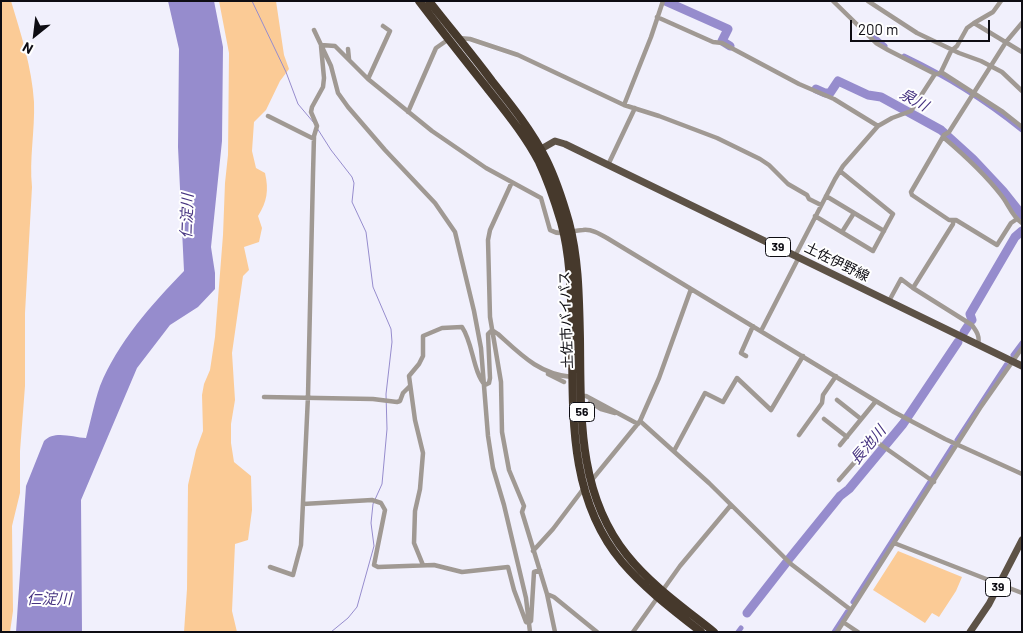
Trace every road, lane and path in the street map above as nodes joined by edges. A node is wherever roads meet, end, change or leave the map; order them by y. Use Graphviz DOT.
graph roads {
  1 [pos="419,1"];
  2 [pos="429,1"];
  3 [pos="662,1"];
  4 [pos="833,1"];
  5 [pos="868,1"];
  6 [pos="1002,1"];
  7 [pos="657,17"];
  8 [pos="974,23"];
  9 [pos="1022,23"];
  10 [pos="383,26"];
  11 [pos="314,30"];
  12 [pos="458,38"];
  13 [pos="448,39"];
  14 [pos="1006,42"];
  15 [pos="321,45"];
  16 [pos="348,50"];
  17 [pos="953,50"];
  18 [pos="1022,52"];
  19 [pos="349,59"];
  20 [pos="992,66"];
  21 [pos="938,73"];
  22 [pos="368,79"];
  23 [pos="1022,91"];
  24 [pos="972,94"];
  25 [pos="624,105"];
  26 [pos="635,108"];
  27 [pos="408,112"];
  28 [pos="268,116"];
  29 [pos="878,126"];
  30 [pos="1022,127"];
  31 [pos="945,135"];
  32 [pos="314,139"];
  33 [pos="537,151"];
  34 [pos="608,165"];
  35 [pos="840,170"];
  36 [pos="512,182"];
  37 [pos="826,196"];
  38 [pos="821,205"];
  39 [pos="854,213"];
  40 [pos="815,216"];
  41 [pos="952,220"];
  42 [pos="1019,221"];
  43 [pos="884,231"];
  44 [pos="842,232"];
  45 [pos="568,233"];
  46 [pos="797,257"];
  47 [pos="914,288"];
  48 [pos="691,289"];
  49 [pos="889,302"];
  50 [pos="753,326"];
  51 [pos="492,330"];
  52 [pos="761,331"];
  53 [pos="978,345"];
  54 [pos="1022,348"];
  55 [pos="746,356"];
  56 [pos="803,356"];
  57 [pos="1013,362"];
  58 [pos="533,364"];
  59 [pos="1022,366"];
  60 [pos="836,376"];
  61 [pos="572,377"];
  62 [pos="564,382"];
  63 [pos="485,385"];
  64 [pos="410,386"];
  65 [pos="308,396"];
  66 [pos="581,396"];
  67 [pos="264,397"];
  68 [pos="838,400"];
  69 [pos="876,401"];
  70 [pos="590,402"];
  71 [pos="624,415"];
  72 [pos="824,419"];
  73 [pos="862,419"];
  74 [pos="639,422"];
  75 [pos="799,435"];
  76 [pos="847,437"];
  77 [pos="840,445"];
  78 [pos="957,445"];
  79 [pos="674,452"];
  80 [pos="1022,474"];
  81 [pos="839,480"];
  82 [pos="933,480"];
  83 [pos="590,482"];
  84 [pos="584,489"];
  85 [pos="303,504"];
  86 [pos="731,504"];
  87 [pos="1022,540"];
  88 [pos="894,543"];
  89 [pos="533,551"];
  90 [pos="423,565"];
  91 [pos="270,567"];
  92 [pos="540,570"];
  93 [pos="999,584"];
  94 [pos="1022,593"];
  95 [pos="548,594"];
  96 [pos="660,594"];
  97 [pos="851,610"];
  98 [pos="843,622"];
  99 [pos="529,623"];
  100 [pos="530,632"];
  101 [pos="555,632"];
  102 [pos="597,632"];
  103 [pos="633,632"];
  104 [pos="701,632"];
  105 [pos="714,632"];
  106 [pos="837,632"];
  107 [pos="858,632"];
  108 [pos="970,632"];
  1 -- 13 [label="highway, 土佐市バイパス / 56"];
  2 -- 12 [label="highway, 土佐市バイパス / 56"];
  3 -- 7 [label="street"];
  4 -- 21 [label="street"];
  5 -- 17 [label="street"];
  6 -- 8 [label="street"];
  7 -- 25 [label="street"];
  7 -- 29 [label="street"];
  8 -- 14 [label="street"];
  8 -- 17 [label="street"];
  9 -- 14 [label="street"];
  10 -- 22 [label="street"];
  11 -- 15 [label="street"];
  12 -- 13 [label="street"];
  12 -- 25 [label="street"];
  12 -- 33 [label="highway, 土佐市バイパス / 56"];
  13 -- 27 [label="street"];
  13 -- 33 [label="highway, 土佐市バイパス / 56"];
  14 -- 18 [label="street"];
  14 -- 20 [label="street"];
  15 -- 19 [label="street"];
  15 -- 32 [label="street"];
  15 -- 63 [label="street"];
  16 -- 19 [label="street"];
  17 -- 20 [label="street"];
  17 -- 21 [label="street"];
  19 -- 22 [label="street"];
  20 -- 23 [label="street"];
  20 -- 24 [label="street"];
  21 -- 24 [label="street"];
  21 -- 29 [label="street"];
  22 -- 27 [label="street"];
  24 -- 30 [label="street"];
  24 -- 31 [label="street"];
  25 -- 26 [label="street"];
  26 -- 34 [label="street"];
  26 -- 38 [label="street"];
  27 -- 36 [label="street"];
  28 -- 32 [label="street"];
  29 -- 35 [label="street"];
  31 -- 41 [label="street"];
  31 -- 42 [label="street"];
  32 -- 65 [label="street"];
  33 -- 34 [label="main road, 土佐伊野線 / 39"];
  33 -- 45 [label="highway, 土佐市バイパス / 56"];
  34 -- 46 [label="main road, 土佐伊野線 / 39"];
  35 -- 37 [label="street"];
  35 -- 43 [label="street"];
  36 -- 45 [label="street"];
  36 -- 51 [label="street"];
  37 -- 38 [label="street"];
  37 -- 39 [label="street"];
  38 -- 40 [label="street"];
  39 -- 43 [label="street"];
  39 -- 44 [label="street"];
  40 -- 44 [label="street"];
  40 -- 46 [label="street"];
  41 -- 42 [label="street"];
  41 -- 47 [label="street"];
  43 -- 44 [label="street"];
  45 -- 48 [label="street"];
  45 -- 61 [label="highway, 土佐市バイパス / 56"];
  45 -- 66 [label="highway, 土佐市バイパス / 56"];
  46 -- 49 [label="main road, 土佐伊野線 / 39"];
  46 -- 52 [label="street"];
  47 -- 49 [label="street"];
  47 -- 53 [label="street"];
  48 -- 50 [label="street"];
  48 -- 74 [label="street"];
  49 -- 53 [label="main road, 土佐伊野線 / 39"];
  50 -- 52 [label="street"];
  50 -- 55 [label="street"];
  51 -- 58 [label="street"];
  51 -- 63 [label="street"];
  51 -- 89 [label="street"];
  52 -- 56 [label="street"];
  53 -- 57 [label="main road, 土佐伊野線 / 39"];
  54 -- 57 [label="street"];
  56 -- 60 [label="street"];
  56 -- 79 [label="street"];
  57 -- 59 [label="main road, 土佐伊野線 / 39"];
  57 -- 78 [label="street"];
  58 -- 61 [label="street"];
  58 -- 62 [label="street"];
  60 -- 69 [label="street"];
  60 -- 75 [label="street"];
  61 -- 84 [label="highway, 土佐市バイパス / 56"];
  63 -- 64 [label="street"];
  63 -- 99 [label="street"];
  64 -- 65 [label="street"];
  64 -- 90 [label="street"];
  65 -- 67 [label="street"];
  65 -- 85 [label="street"];
  66 -- 71 [label="street"];
  66 -- 83 [label="highway, 土佐市バイパス / 56"];
  68 -- 73 [label="street"];
  69 -- 73 [label="street"];
  69 -- 78 [label="street"];
  70 -- 71 [label="street"];
  71 -- 74 [label="street"];
  72 -- 76 [label="street"];
  73 -- 76 [label="street"];
  74 -- 79 [label="street"];
  74 -- 83 [label="street"];
  76 -- 77 [label="street"];
  78 -- 80 [label="street"];
  78 -- 82 [label="street"];
  79 -- 86 [label="street"];
  81 -- 82 [label="street"];
  82 -- 88 [label="street"];
  83 -- 84 [label="street"];
  83 -- 96 [label="highway, 土佐市バイパス / 56"];
  84 -- 89 [label="street"];
  84 -- 96 [label="highway, 土佐市バイパス / 56"];
  85 -- 90 [label="street"];
  85 -- 91 [label="street"];
  86 -- 96 [label="street"];
  86 -- 97 [label="street"];
  87 -- 93 [label="main road, 39"];
  88 -- 93 [label="street"];
  88 -- 97 [label="street"];
  89 -- 92 [label="street"];
  90 -- 99 [label="street"];
  92 -- 95 [label="street"];
  92 -- 99 [label="street"];
  93 -- 94 [label="street"];
  93 -- 108 [label="main road, 39"];
  95 -- 101 [label="street"];
  95 -- 102 [label="street"];
  96 -- 103 [label="street"];
  96 -- 104 [label="highway, 土佐市バイパス / 56"];
  96 -- 105 [label="highway, 土佐市バイパス / 56"];
  97 -- 98 [label="street"];
  98 -- 106 [label="street"];
  98 -- 107 [label="street"];
  99 -- 100 [label="street"];
}
